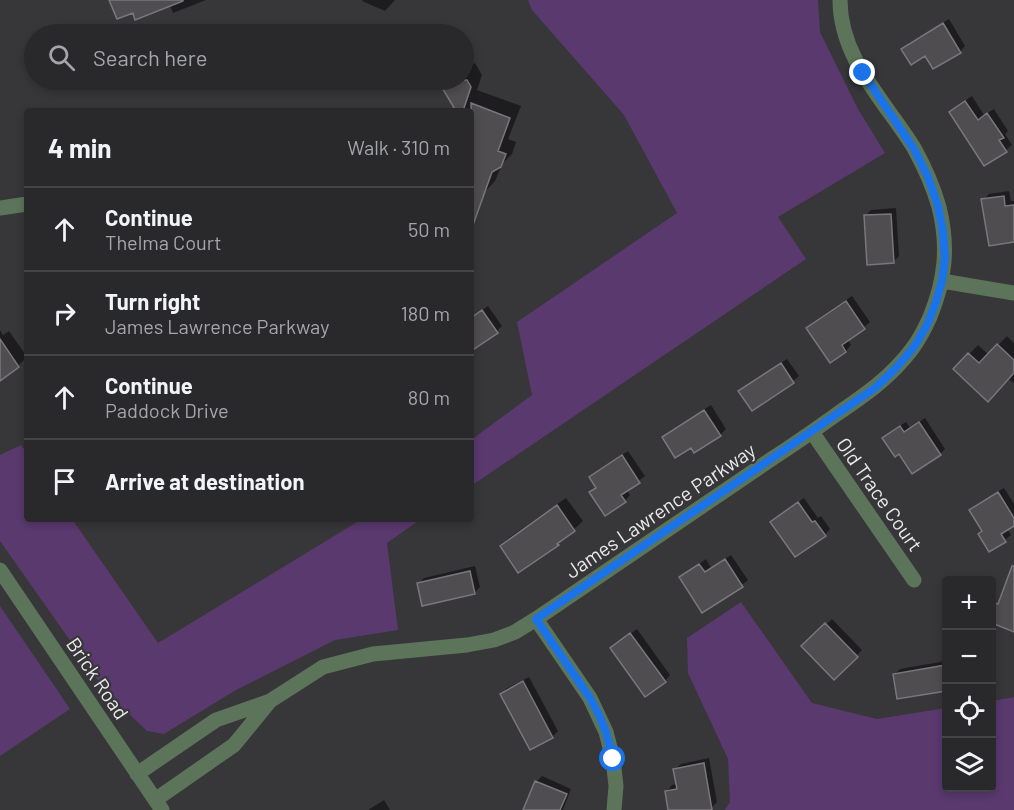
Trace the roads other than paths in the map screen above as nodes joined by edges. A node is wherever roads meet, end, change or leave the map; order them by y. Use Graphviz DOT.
graph roads {
  1 [pos="840,0"];
  2 [pos="24,204"];
  3 [pos="0,208"];
  4 [pos="942,281"];
  5 [pos="1014,293"];
  6 [pos="812,432"];
  7 [pos="0,570"];
  8 [pos="914,580"];
  9 [pos="536,619"];
  10 [pos="270,701"];
  11 [pos="137,774"];
  12 [pos="158,805"];
  13 [pos="614,810"];
  1 -- 4 [label="street, James Lawrence Parkway"];
  2 -- 3 [label="street"];
  4 -- 5 [label="street"];
  4 -- 6 [label="street, James Lawrence Parkway"];
  6 -- 8 [label="street, Old Trace Court"];
  6 -- 9 [label="street, James Lawrence Parkway"];
  7 -- 11 [label="street, Brick Road"];
  9 -- 10 [label="street, James Lawrence Parkway"];
  9 -- 13 [label="street"];
  10 -- 11 [label="street, James Lawrence Parkway"];
  10 -- 12 [label="street, James Lawrence Parkway"];
  11 -- 12 [label="street, Brick Road"];
}
